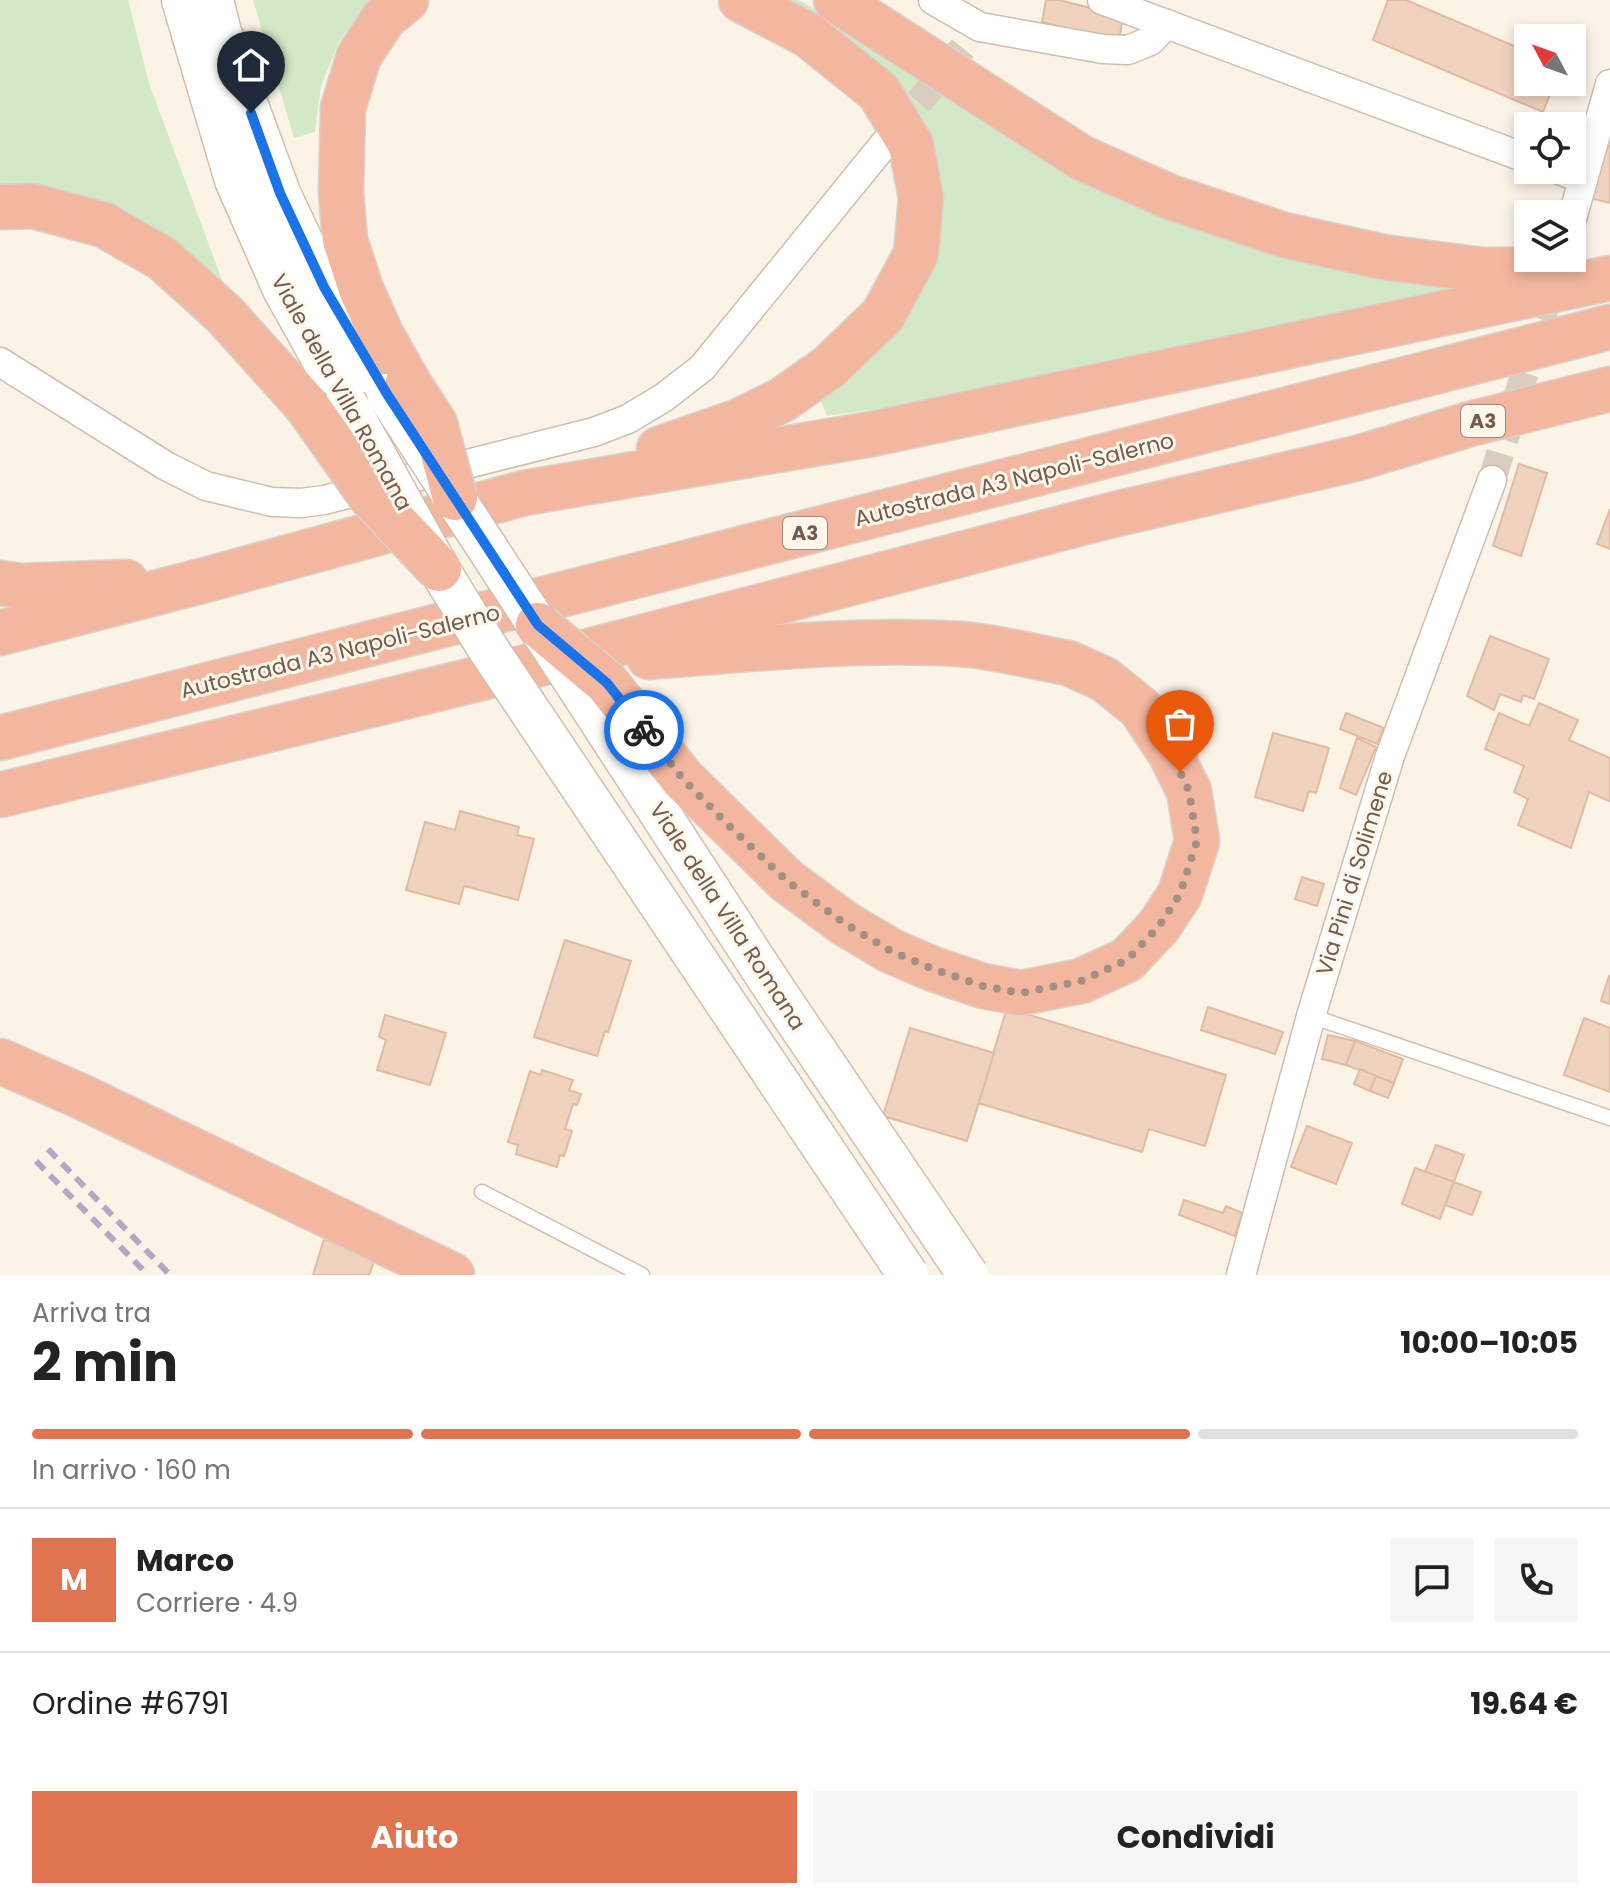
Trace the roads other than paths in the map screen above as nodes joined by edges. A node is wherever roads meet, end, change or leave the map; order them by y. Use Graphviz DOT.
graph roads {
  1 [pos="182,0"];
  2 [pos="213,0"];
  3 [pos="406,0"];
  4 [pos="741,0"];
  5 [pos="836,0"];
  6 [pos="933,0"];
  7 [pos="1102,0"];
  8 [pos="1167,24"];
  9 [pos="1610,84"];
  10 [pos="1586,140"];
  11 [pos="886,142"];
  12 [pos="1514,154"];
  13 [pos="0,207"];
  14 [pos="1610,267"];
  15 [pos="1610,278"];
  16 [pos="1610,327"];
  17 [pos="0,362"];
  18 [pos="398,388"];
  19 [pos="1610,389"];
  20 [pos="326,404"];
  21 [pos="1492,480"];
  22 [pos="524,493"];
  23 [pos="455,498"];
  24 [pos="439,569"];
  25 [pos="209,579"];
  26 [pos="0,583"];
  27 [pos="0,633"];
  28 [pos="537,645"];
  29 [pos="0,738"];
  30 [pos="0,798"];
  31 [pos="1311,1016"];
  32 [pos="0,1061"];
  33 [pos="1610,1118"];
  34 [pos="482,1192"];
  35 [pos="452,1275"];
  36 [pos="642,1275"];
  37 [pos="908,1275"];
  38 [pos="968,1275"];
  39 [pos="1241,1275"];
  1 -- 20 [label="main road, Viale della Villa Romana"];
  2 -- 18 [label="main road, Viale della Villa Romana"];
  3 -- 18 [label="highway"];
  4 -- 22 [label="highway"];
  5 -- 14 [label="highway"];
  6 -- 8 [label="street"];
  7 -- 8 [label="street"];
  8 -- 12 [label="street"];
  9 -- 10 [label="street"];
  11 -- 17 [label="street"];
  13 -- 20 [label="highway"];
  15 -- 22 [label="highway"];
  16 -- 29 [label="highway, Autostrada A3 Napoli-Salerno / A3"];
  18 -- 23 [label="highway, bridge"];
  19 -- 28 [label="highway, A3"];
  20 -- 24 [label="highway, bridge"];
  21 -- 31 [label="street, Via Pini di Solimene"];
  22 -- 25 [label="highway"];
  23 -- 28 [label="main road, Viale della Villa Romana, bridge"];
  24 -- 37 [label="main road, bridge"];
  25 -- 26 [label="highway"];
  25 -- 27 [label="highway"];
  28 -- 28 [label="highway, bridge"];
  28 -- 30 [label="highway, A3"];
  28 -- 38 [label="main road, Viale della Villa Romana, bridge"];
  31 -- 33 [label="lane"];
  31 -- 39 [label="street, Via Pini di Solimene"];
  32 -- 35 [label="highway"];
  34 -- 36 [label="lane"];
}
